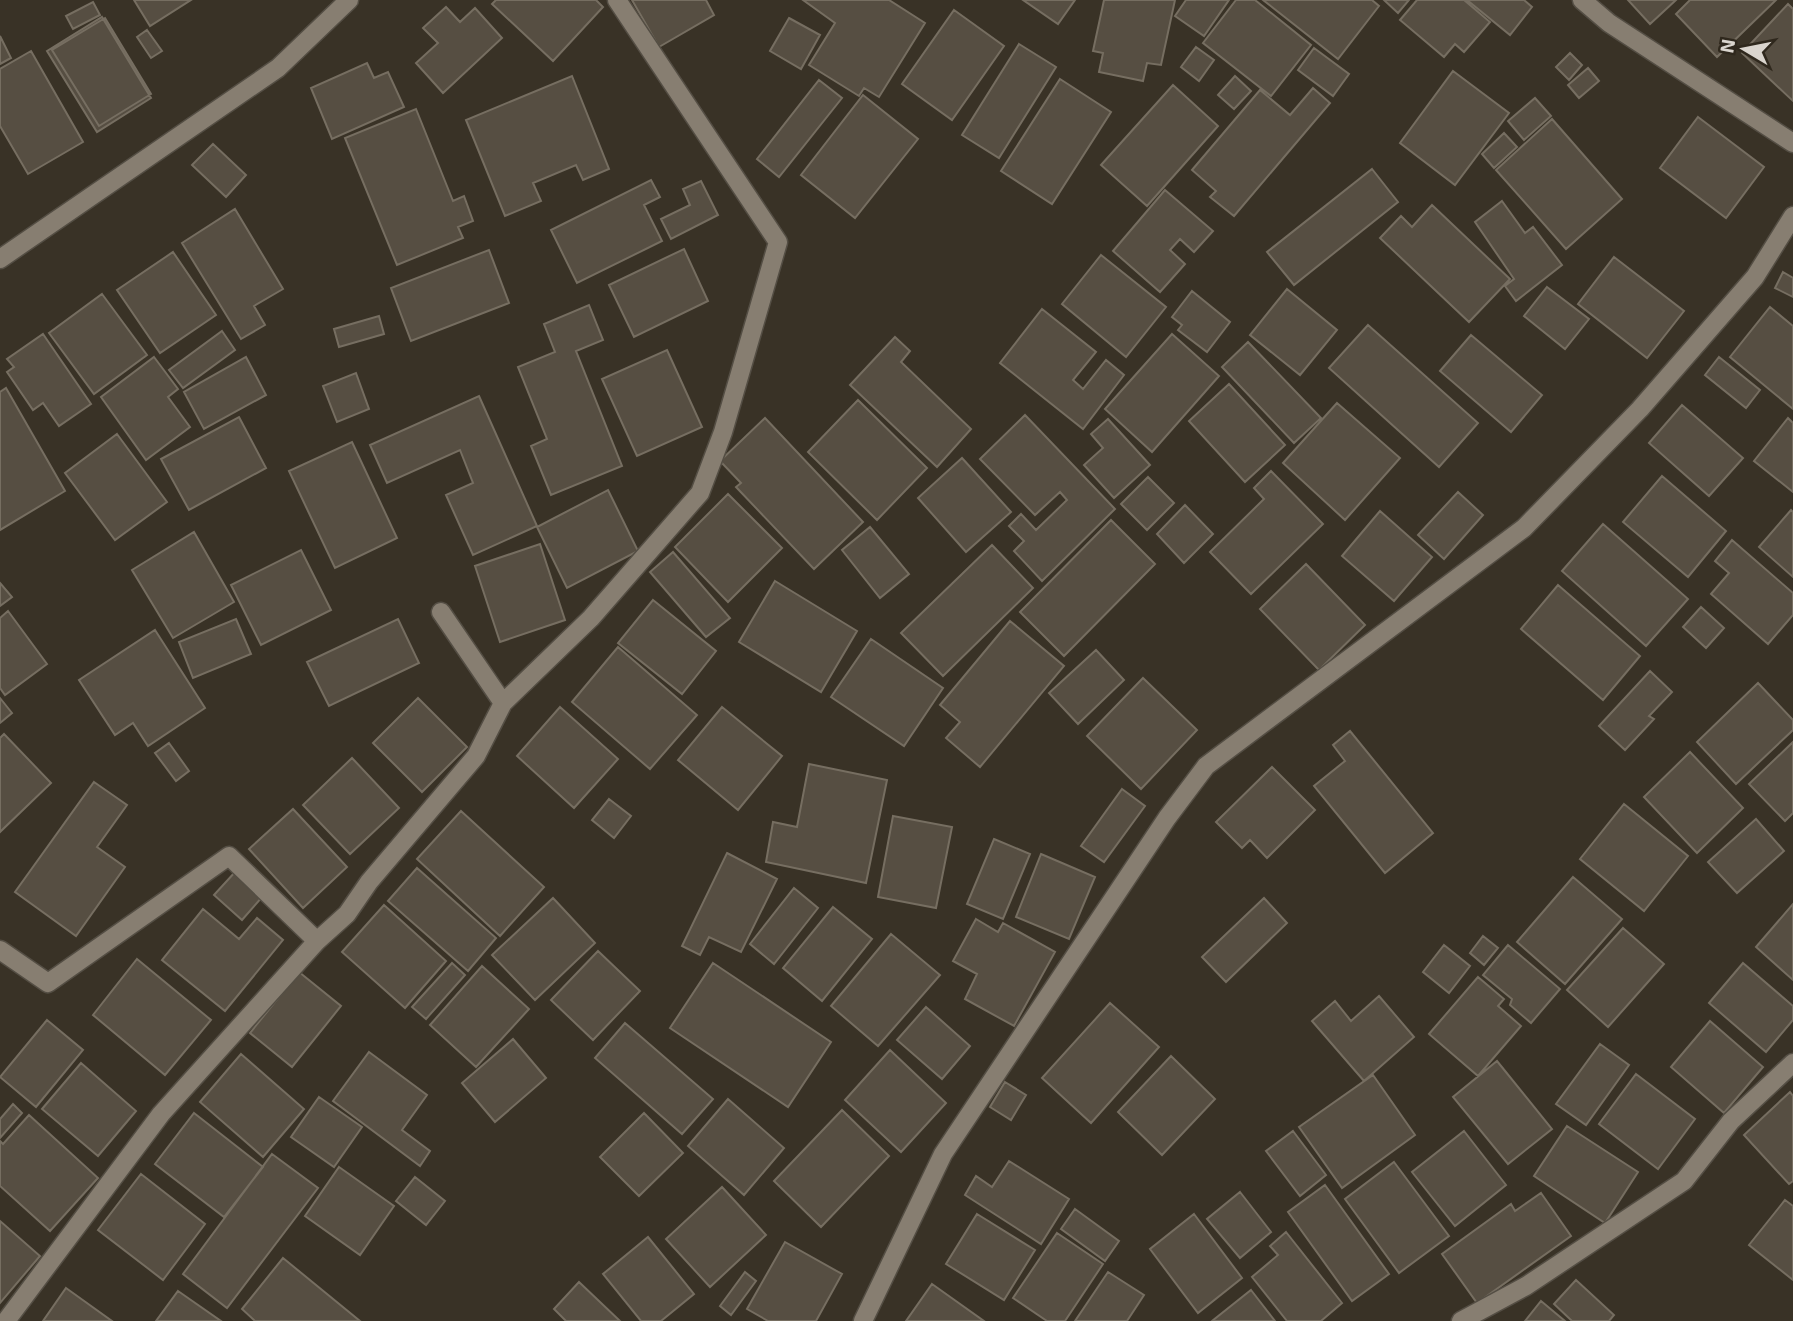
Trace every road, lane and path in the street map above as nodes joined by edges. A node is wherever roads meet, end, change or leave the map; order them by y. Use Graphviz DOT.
graph roads {
  1 [pos="349,0"];
  2 [pos="617,0"];
  3 [pos="1582,0"];
  4 [pos="1793,143"];
  5 [pos="1793,216"];
  6 [pos="0,260"];
  7 [pos="441,612"];
  8 [pos="503,703"];
  9 [pos="317,941"];
  10 [pos="0,950"];
  11 [pos="1793,1062"];
  12 [pos="6,1321"];
  13 [pos="863,1321"];
  14 [pos="1461,1321"];
  1 -- 6 [label="street"];
  2 -- 8 [label="street"];
  3 -- 4 [label="street"];
  5 -- 13 [label="street"];
  7 -- 8 [label="street"];
  8 -- 9 [label="street"];
  9 -- 10 [label="street"];
  9 -- 12 [label="street"];
  11 -- 14 [label="street"];
}
